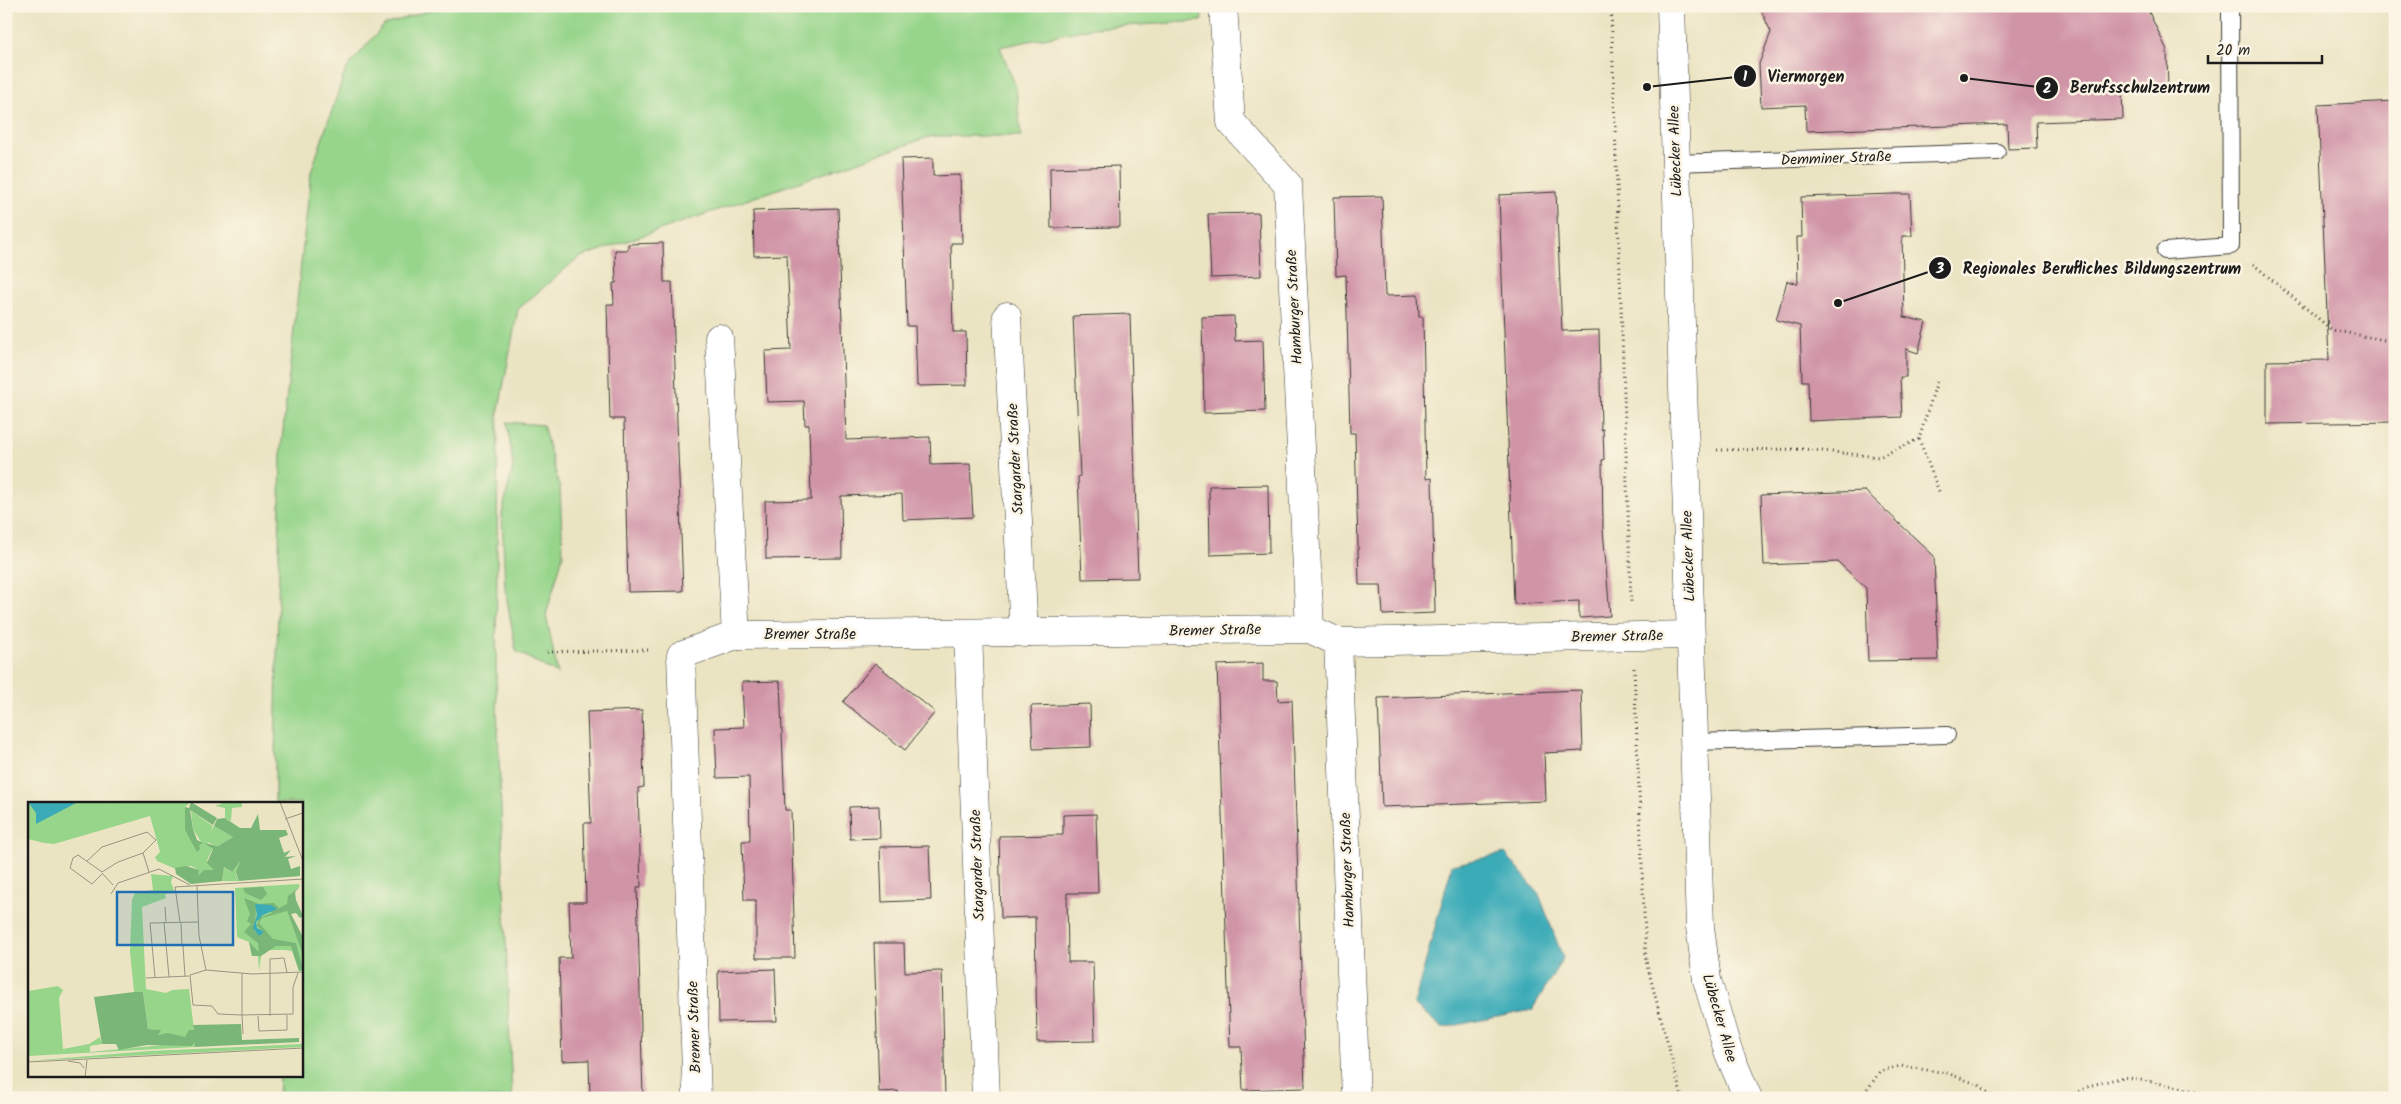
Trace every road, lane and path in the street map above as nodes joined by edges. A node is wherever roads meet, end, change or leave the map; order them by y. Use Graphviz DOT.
graph roads {
  1 [pos="1223,6"];
  2 [pos="1611,6"];
  3 [pos="1671,6"];
  4 [pos="2230,6"];
  5 [pos="1997,152"];
  6 [pos="1675,163"];
  7 [pos="2230,246"];
  8 [pos="2166,251"];
  9 [pos="1007,316"];
  10 [pos="719,338"];
  11 [pos="2395,342"];
  12 [pos="1936,380"];
  13 [pos="1919,439"];
  14 [pos="1684,450"];
  15 [pos="1940,494"];
  16 [pos="1310,629"];
  17 [pos="968,633"];
  18 [pos="1024,633"];
  19 [pos="736,635"];
  20 [pos="1632,635"];
  21 [pos="1690,635"];
  22 [pos="1338,642"];
  23 [pos="548,652"];
  24 [pos="681,655"];
  25 [pos="1947,735"];
  26 [pos="1694,742"];
  27 [pos="696,1098"];
  28 [pos="986,1098"];
  29 [pos="1356,1098"];
  30 [pos="1682,1098"];
  31 [pos="1748,1098"];
  32 [pos="1862,1098"];
  33 [pos="1994,1098"];
  34 [pos="2065,1098"];
  35 [pos="2215,1098"];
  1 -- 16 [label="street, Hamburger Straße"];
  2 -- 20 [label="path"];
  3 -- 6 [label="street, Lübecker Allee"];
  4 -- 7 [label="lane"];
  5 -- 6 [label="lane, Demminer Straße"];
  6 -- 14 [label="street, Lübecker Allee"];
  7 -- 8 [label="lane"];
  7 -- 11 [label="path"];
  9 -- 18 [label="street, Stargarder Straße"];
  10 -- 19 [label="street"];
  12 -- 13 [label="path"];
  13 -- 14 [label="path"];
  13 -- 15 [label="path"];
  14 -- 21 [label="street, Lübecker Allee"];
  16 -- 18 [label="street, Bremer Straße"];
  16 -- 22 [label="street, Bremer Straße"];
  17 -- 18 [label="street, Bremer Straße"];
  17 -- 19 [label="street, Bremer Straße"];
  17 -- 28 [label="street, Stargarder Straße"];
  19 -- 24 [label="street, Bremer Straße"];
  20 -- 21 [label="street, Bremer Straße"];
  20 -- 22 [label="street, Bremer Straße"];
  20 -- 30 [label="path"];
  21 -- 26 [label="street, Lübecker Allee"];
  22 -- 29 [label="street, Hamburger Straße"];
  23 -- 24 [label="path"];
  24 -- 27 [label="street, Bremer Straße"];
  25 -- 26 [label="lane"];
  26 -- 31 [label="street, Lübecker Allee"];
  32 -- 33 [label="path"];
  34 -- 35 [label="path"];
}
